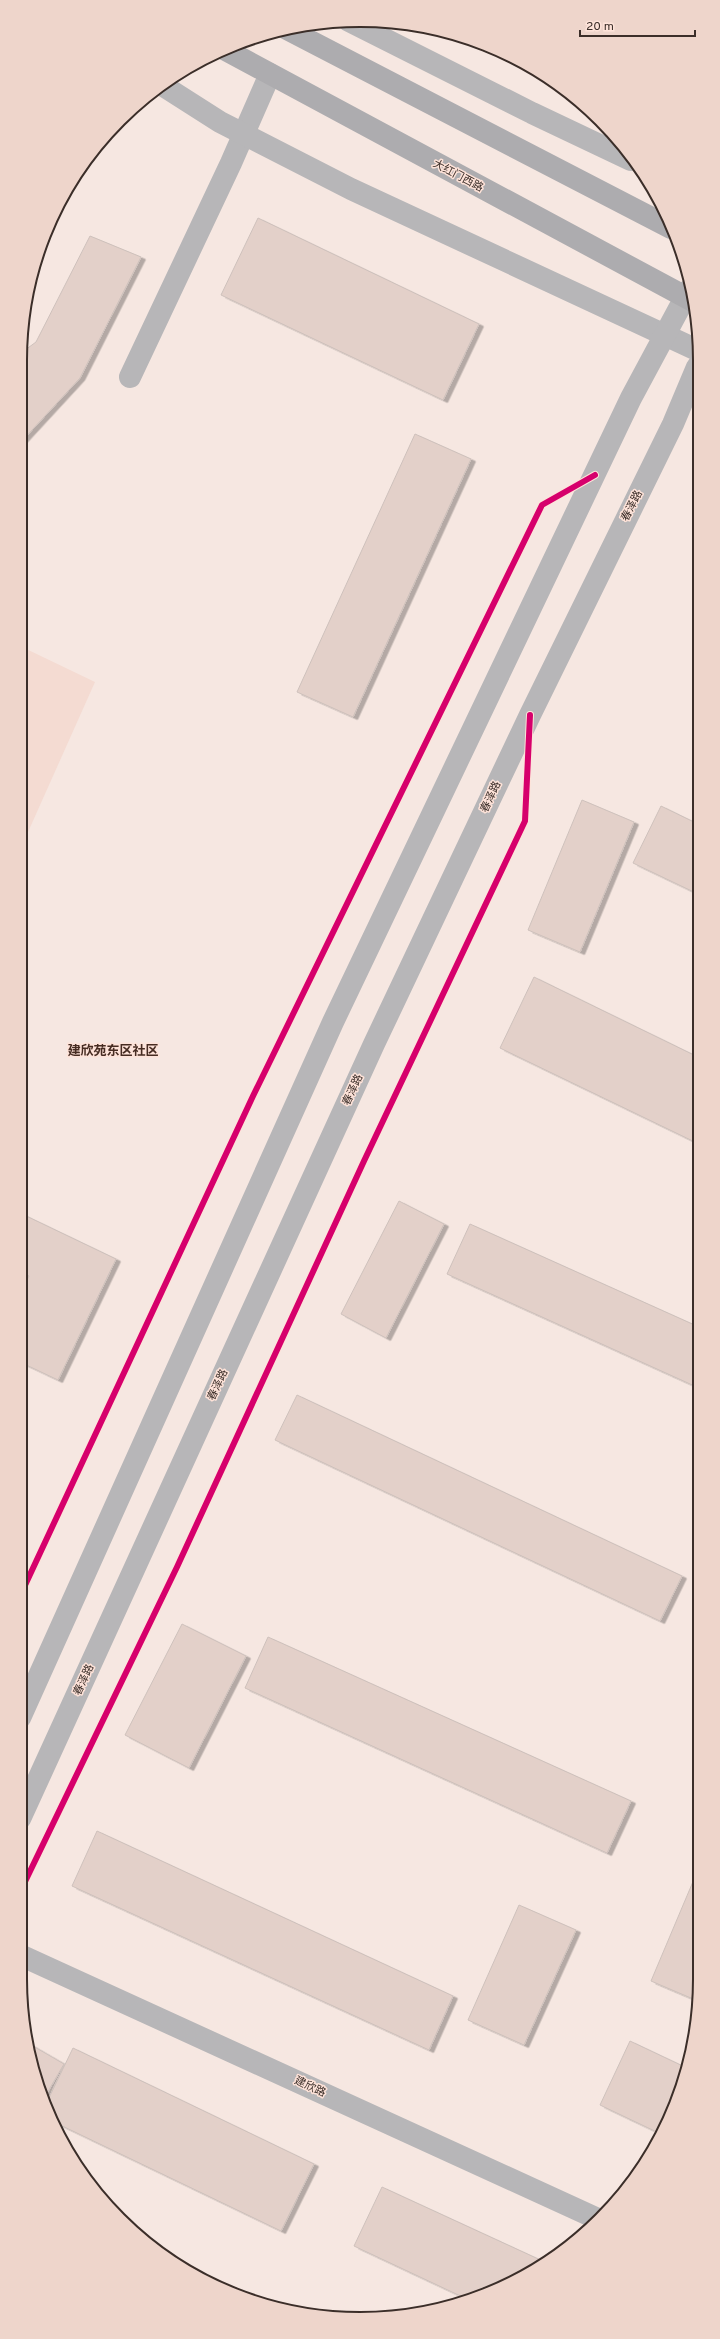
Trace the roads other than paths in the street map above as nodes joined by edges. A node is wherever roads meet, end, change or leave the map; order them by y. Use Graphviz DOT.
graph roads {
  1 [pos="361,27"];
  2 [pos="296,33"];
  3 [pos="231,53"];
  4 [pos="270,74"];
  5 [pos="167,88"];
  6 [pos="244,134"];
  7 [pos="623,156"];
  8 [pos="664,224"];
  9 [pos="687,296"];
  10 [pos="688,299"];
  11 [pos="665,336"];
  12 [pos="692,348"];
  13 [pos="693,376"];
  14 [pos="130,377"];
  15 [pos="27,1702"];
  16 [pos="27,1804"];
  17 [pos="27,1958"];
  18 [pos="592,2217"];
  1 -- 7 [label="street"];
  2 -- 8 [label="main road"];
  3 -- 4 [label="main road, 大红门西路"];
  4 -- 6 [label="street"];
  4 -- 9 [label="main road, 大红门西路"];
  5 -- 6 [label="street"];
  6 -- 11 [label="street"];
  6 -- 14 [label="street"];
  10 -- 11 [label="street"];
  11 -- 12 [label="street"];
  11 -- 15 [label="street"];
  13 -- 16 [label="street, 春泽路"];
  17 -- 18 [label="street, 建欣路"];
}
